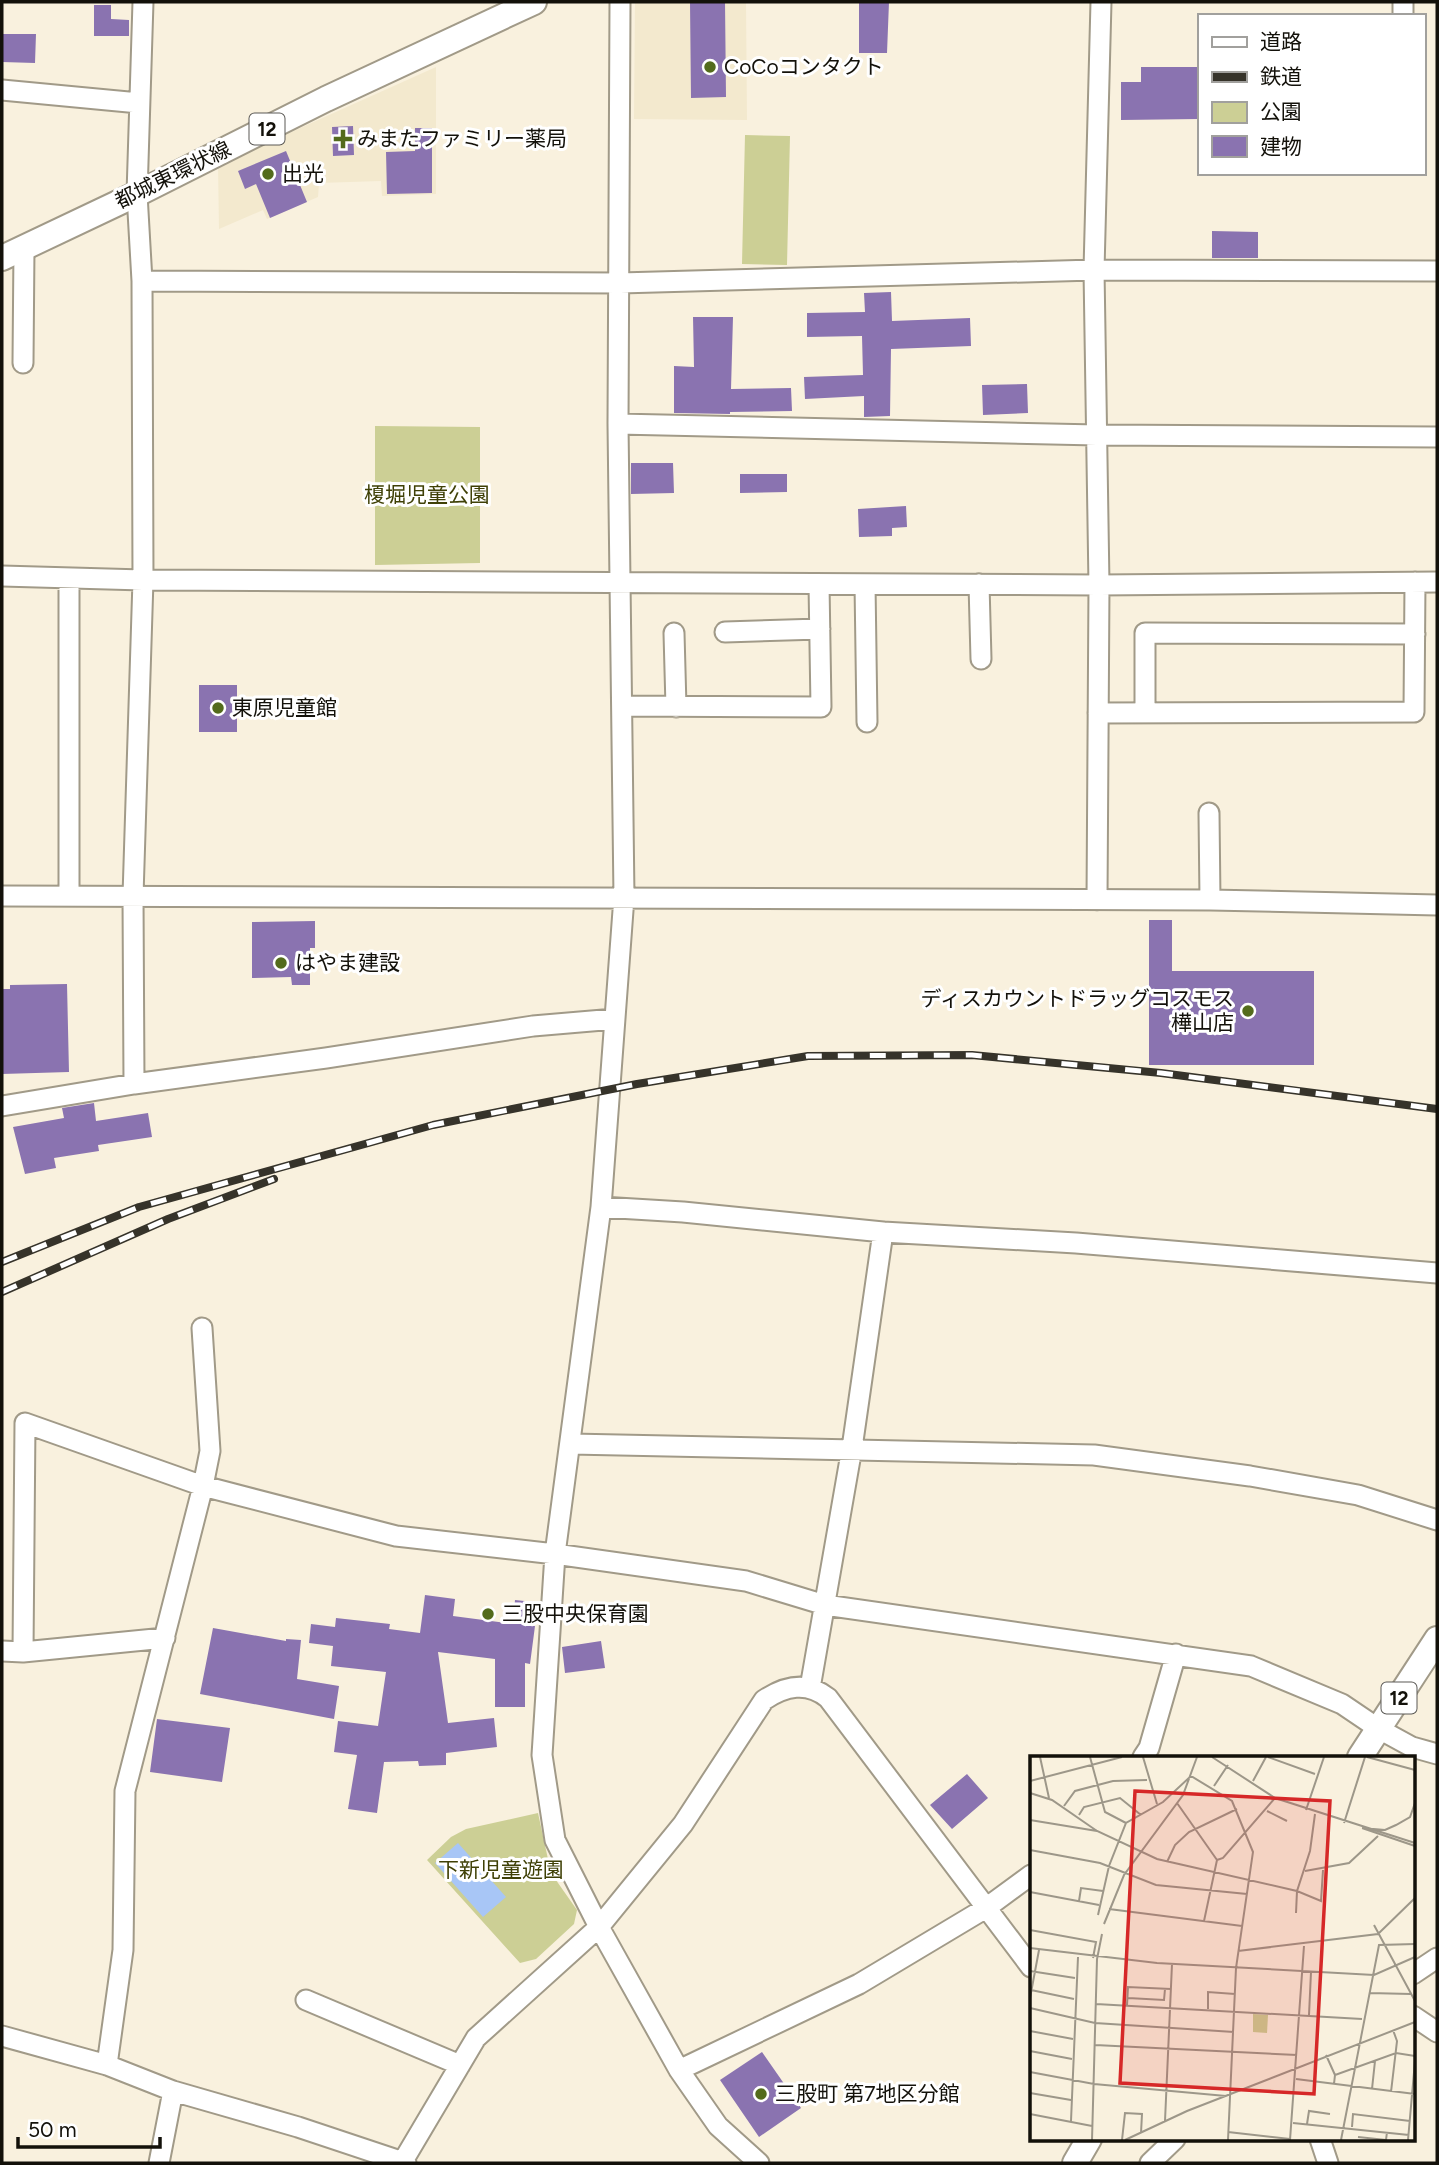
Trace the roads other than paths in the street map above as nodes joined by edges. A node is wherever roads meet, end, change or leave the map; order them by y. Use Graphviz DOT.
graph roads {
  1 [pos="143,2"];
  2 [pos="534,2"];
  3 [pos="620,2"];
  4 [pos="1101,2"];
  5 [pos="2,90"];
  6 [pos="139,103"];
  7 [pos="137,194"];
  8 [pos="24,248"];
  9 [pos="2,258"];
  10 [pos="1094,270"];
  11 [pos="1437,271"];
  12 [pos="142,281"];
  13 [pos="620,283"];
  14 [pos="23,363"];
  15 [pos="618,424"];
  16 [pos="1097,435"];
  17 [pos="1437,438"];
  18 [pos="2,576"];
  19 [pos="69,578"];
  20 [pos="143,580"];
  21 [pos="1415,582"];
  22 [pos="1437,582"];
  23 [pos="620,583"];
  24 [pos="820,583"];
  25 [pos="865,584"];
  26 [pos="979,584"];
  27 [pos="1099,585"];
  28 [pos="820,629"];
  29 [pos="724,632"];
  30 [pos="674,634"];
  31 [pos="1415,634"];
  32 [pos="981,659"];
  33 [pos="622,706"];
  34 [pos="676,706"];
  35 [pos="1145,712"];
  36 [pos="1098,713"];
  37 [pos="867,722"];
  38 [pos="1209,813"];
  39 [pos="2,896"];
  40 [pos="69,896"];
  41 [pos="133,896"];
  42 [pos="624,897"];
  43 [pos="1097,900"];
  44 [pos="1210,900"];
  45 [pos="1437,905"];
  46 [pos="615,1019"];
  47 [pos="134,1084"];
  48 [pos="2,1107"];
  49 [pos="601,1207"];
  50 [pos="883,1231"];
  51 [pos="1437,1273"];
  52 [pos="202,1328"];
  53 [pos="571,1444"];
  54 [pos="852,1448"];
  55 [pos="203,1486"];
  56 [pos="1437,1520"];
  57 [pos="555,1554"];
  58 [pos="825,1605"];
  59 [pos="165,1638"];
  60 [pos="1437,1639"];
  61 [pos="2,1651"];
  62 [pos="23,1652"];
  63 [pos="1176,1654"];
  64 [pos="810,1688"];
  65 [pos="1379,1729"];
  66 [pos="1437,1754"];
  67 [pos="1144,1756"];
  68 [pos="1361,1756"];
  69 [pos="1030,1876"];
  70 [pos="986,1908"];
  71 [pos="600,1927"];
  72 [pos="1437,1958"];
  73 [pos="1030,1966"];
  74 [pos="1414,1973"];
  75 [pos="306,2000"];
  76 [pos="1414,2017"];
  77 [pos="1437,2032"];
  78 [pos="2,2036"];
  79 [pos="107,2065"];
  80 [pos="460,2066"];
  81 [pos="678,2070"];
  82 [pos="173,2091"];
  83 [pos="1088,2140"];
  84 [pos="1174,2140"];
  85 [pos="1320,2140"];
  86 [pos="404,2162"];
  87 [pos="159,2163"];
  88 [pos="759,2163"];
  89 [pos="1076,2163"];
  90 [pos="1150,2163"];
  91 [pos="1328,2163"];
  1 -- 6 [label="street"];
  2 -- 7 [label="main road, 都城東環状線 / 12"];
  3 -- 13 [label="street"];
  4 -- 10 [label="street"];
  5 -- 6 [label="street"];
  6 -- 7 [label="street"];
  7 -- 8 [label="main road, 都城東環状線 / 12"];
  7 -- 12 [label="street"];
  8 -- 9 [label="main road, 都城東環状線 / 12"];
  8 -- 14 [label="street"];
  10 -- 11 [label="street"];
  10 -- 13 [label="street"];
  10 -- 16 [label="street"];
  12 -- 13 [label="street"];
  12 -- 20 [label="street"];
  13 -- 15 [label="street"];
  15 -- 16 [label="street"];
  15 -- 23 [label="street"];
  16 -- 17 [label="street"];
  16 -- 27 [label="street"];
  18 -- 19 [label="street"];
  19 -- 20 [label="street"];
  19 -- 40 [label="street"];
  20 -- 23 [label="street"];
  20 -- 41 [label="street"];
  21 -- 22 [label="street"];
  21 -- 27 [label="street"];
  21 -- 31 [label="street"];
  23 -- 24 [label="street"];
  23 -- 33 [label="street"];
  24 -- 25 [label="street"];
  24 -- 28 [label="street"];
  25 -- 26 [label="street"];
  25 -- 37 [label="street"];
  26 -- 27 [label="street"];
  26 -- 32 [label="street"];
  27 -- 36 [label="street"];
  28 -- 29 [label="street"];
  28 -- 34 [label="street"];
  30 -- 34 [label="street"];
  31 -- 35 [label="street"];
  31 -- 35 [label="street"];
  33 -- 34 [label="street"];
  33 -- 42 [label="street"];
  35 -- 36 [label="street"];
  36 -- 43 [label="street"];
  38 -- 44 [label="street"];
  39 -- 40 [label="street"];
  40 -- 41 [label="street"];
  41 -- 42 [label="street"];
  41 -- 47 [label="street"];
  42 -- 43 [label="street"];
  42 -- 46 [label="street"];
  43 -- 44 [label="street"];
  44 -- 45 [label="street"];
  46 -- 47 [label="street"];
  46 -- 49 [label="street"];
  47 -- 48 [label="street"];
  49 -- 50 [label="street"];
  49 -- 53 [label="street"];
  50 -- 51 [label="street"];
  50 -- 54 [label="street"];
  52 -- 55 [label="street"];
  53 -- 54 [label="street"];
  53 -- 57 [label="street"];
  54 -- 56 [label="street"];
  54 -- 58 [label="street"];
  55 -- 57 [label="street"];
  55 -- 59 [label="street"];
  55 -- 62 [label="street"];
  57 -- 58 [label="street"];
  57 -- 71 [label="street"];
  58 -- 63 [label="street"];
  58 -- 64 [label="street"];
  59 -- 62 [label="street"];
  59 -- 79 [label="street"];
  60 -- 65 [label="main road, 12"];
  61 -- 62 [label="street"];
  63 -- 65 [label="street"];
  63 -- 67 [label="street"];
  64 -- 70 [label="street"];
  64 -- 71 [label="street"];
  65 -- 66 [label="street"];
  65 -- 68 [label="main road, 12"];
  69 -- 70 [label="street"];
  70 -- 73 [label="street"];
  70 -- 81 [label="street"];
  71 -- 80 [label="street"];
  71 -- 81 [label="street"];
  72 -- 74 [label="street"];
  75 -- 80 [label="street"];
  76 -- 77 [label="street"];
  78 -- 79 [label="street"];
  79 -- 82 [label="street"];
  80 -- 86 [label="street"];
  81 -- 88 [label="street"];
  82 -- 86 [label="street"];
  82 -- 87 [label="street"];
  83 -- 89 [label="main road"];
  84 -- 90 [label="street"];
  85 -- 91 [label="street"];
}
